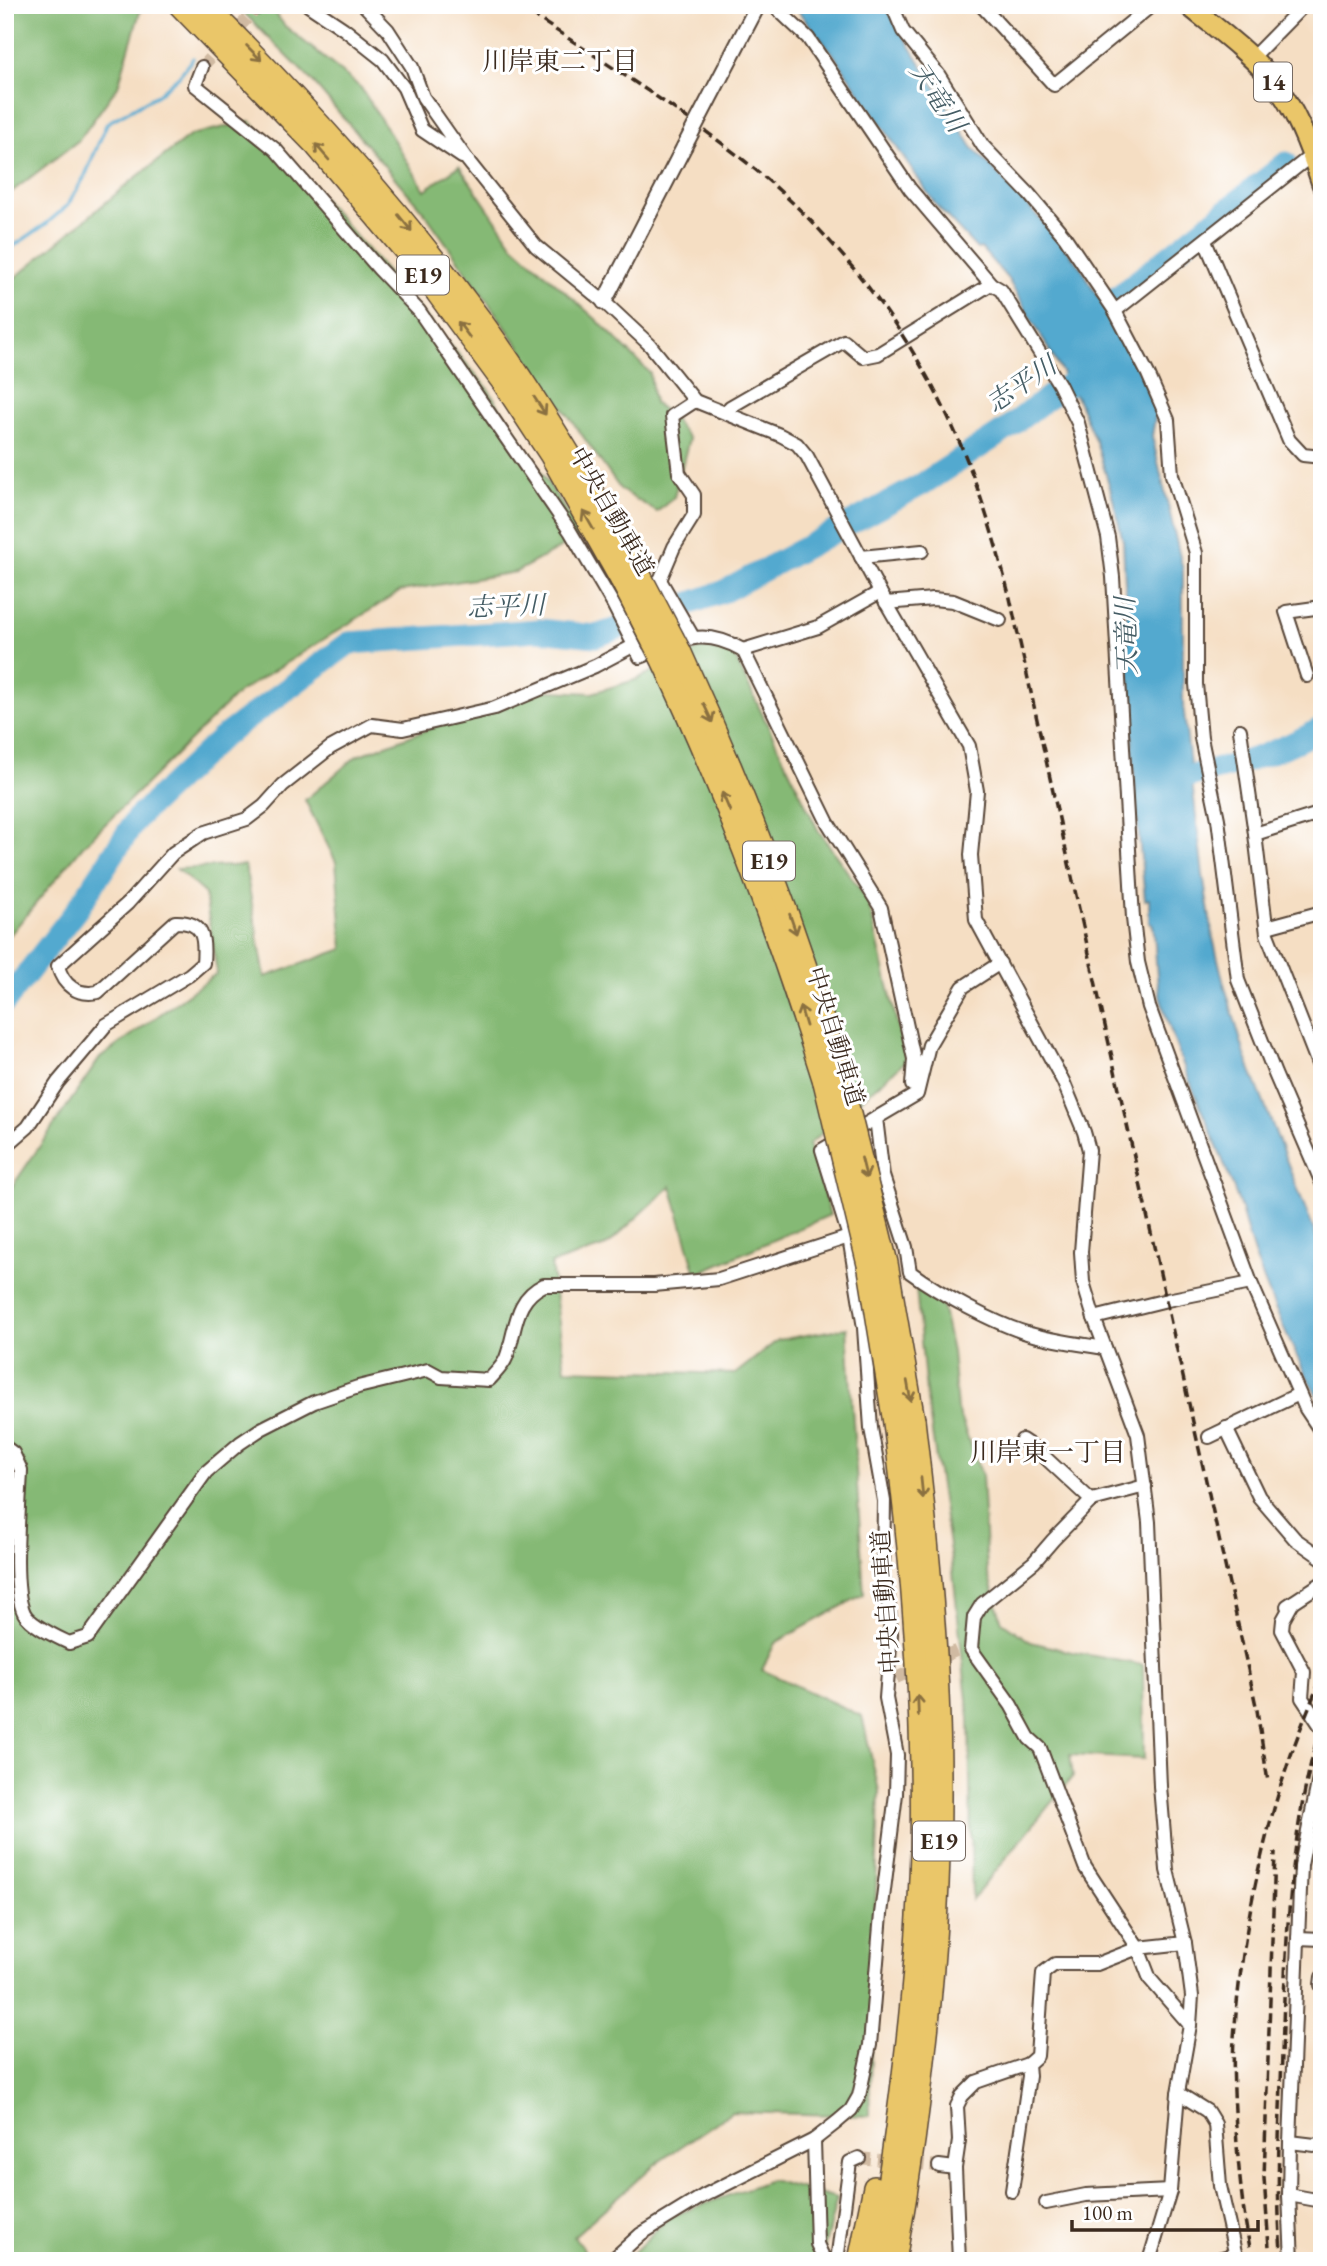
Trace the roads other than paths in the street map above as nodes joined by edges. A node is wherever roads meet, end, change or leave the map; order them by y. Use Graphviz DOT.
graph roads {
  1 [pos="179,5"];
  2 [pos="205,5"];
  3 [pos="308,5"];
  4 [pos="364,5"];
  5 [pos="758,5"];
  6 [pos="773,5"];
  7 [pos="892,5"];
  8 [pos="981,5"];
  9 [pos="1152,5"];
  10 [pos="1188,5"];
  11 [pos="1304,5"];
  12 [pos="1252,58"];
  13 [pos="202,67"];
  14 [pos="1317,151"];
  15 [pos="468,161"];
  16 [pos="1322,184"];
  17 [pos="1205,240"];
  18 [pos="991,284"];
  19 [pos="604,302"];
  20 [pos="1115,311"];
  21 [pos="695,401"];
  22 [pos="728,414"];
  23 [pos="1322,457"];
  24 [pos="922,551"];
  25 [pos="861,557"];
  26 [pos="630,576"];
  27 [pos="660,580"];
  28 [pos="883,598"];
  29 [pos="613,604"];
  30 [pos="1322,607"];
  31 [pos="1000,620"];
  32 [pos="634,646"];
  33 [pos="678,649"];
  34 [pos="743,650"];
  35 [pos="1307,676"];
  36 [pos="1240,730"];
  37 [pos="1322,813"];
  38 [pos="1255,834"];
  39 [pos="1322,912"];
  40 [pos="1267,927"];
  41 [pos="1000,963"];
  42 [pos="1322,1074"];
  43 [pos="906,1101"];
  44 [pos="876,1118"];
  45 [pos="5,1147"];
  46 [pos="1322,1183"];
  47 [pos="849,1237"];
  48 [pos="1251,1283"];
  49 [pos="1094,1318"];
  50 [pos="1105,1348"];
  51 [pos="1300,1394"];
  52 [pos="904,1422"];
  53 [pos="1226,1428"];
  54 [pos="1322,1433"];
  55 [pos="1209,1437"];
  56 [pos="1022,1440"];
  57 [pos="5,1447"];
  58 [pos="1145,1486"];
  59 [pos="1092,1501"];
  60 [pos="1322,1558"];
  61 [pos="929,1563"];
  62 [pos="1322,1583"];
  63 [pos="1322,1728"];
  64 [pos="919,1736"];
  65 [pos="1322,1764"];
  66 [pos="1298,1938"];
  67 [pos="1322,1939"];
  68 [pos="1185,1943"];
  69 [pos="1138,1948"];
  70 [pos="1322,1977"];
  71 [pos="1321,1985"];
  72 [pos="1190,2025"];
  73 [pos="1028,2064"];
  74 [pos="1178,2093"];
  75 [pos="814,2140"];
  76 [pos="1290,2142"];
  77 [pos="1322,2143"];
  78 [pos="859,2158"];
  79 [pos="939,2166"];
  80 [pos="955,2168"];
  81 [pos="1012,2191"];
  82 [pos="1170,2191"];
  83 [pos="1289,2195"];
  84 [pos="1322,2201"];
  85 [pos="1046,2203"];
  86 [pos="1236,2257"];
  87 [pos="611,2261"];
  88 [pos="825,2261"];
  89 [pos="837,2261"];
  90 [pos="859,2261"];
  91 [pos="876,2261"];
  92 [pos="895,2261"];
  93 [pos="903,2261"];
  94 [pos="960,2261"];
  95 [pos="1149,2261"];
  96 [pos="1212,2261"];
  97 [pos="1292,2261"];
  26 -- 1 [label="highway, 中央自動車道 / E19, one-way"];
  2 -- 26 [label="highway, 中央自動車道 / E19, one-way"];
  3 -- 15 [label="street"];
  4 -- 15 [label="street"];
  5 -- 19 [label="street, bridge"];
  6 -- 18 [label="street"];
  7 -- 20 [label="street"];
  8 -- 9 [label="street"];
  10 -- 12 [label="main road, 14"];
  11 -- 12 [label="street"];
  12 -- 14 [label="main road, 14"];
  13 -- 29 [label="street"];
  14 -- 16 [label="main road, 14"];
  14 -- 17 [label="street"];
  15 -- 19 [label="street"];
  17 -- 20 [label="street"];
  17 -- 23 [label="street"];
  18 -- 22 [label="street"];
  18 -- 48 [label="street"];
  19 -- 21 [label="street"];
  20 -- 46 [label="street"];
  21 -- 22 [label="street"];
  21 -- 27 [label="street"];
  22 -- 25 [label="street"];
  24 -- 25 [label="street"];
  25 -- 28 [label="street"];
  26 -- 33 [label="highway, 中央自動車道 / E19, bridge"];
  27 -- 29 [label="street"];
  27 -- 33 [label="street"];
  28 -- 31 [label="street"];
  28 -- 34 [label="street"];
  28 -- 41 [label="street"];
  29 -- 32 [label="street"];
  30 -- 35 [label="street"];
  32 -- 33 [label="street"];
  32 -- 45 [label="street"];
  33 -- 34 [label="street"];
  33 -- 52 [label="highway, 中央自動車道 / E19, bridge"];
  34 -- 43 [label="street"];
  36 -- 38 [label="street"];
  37 -- 38 [label="street"];
  38 -- 40 [label="street"];
  39 -- 40 [label="street"];
  40 -- 42 [label="street"];
  41 -- 43 [label="street"];
  41 -- 49 [label="street"];
  43 -- 44 [label="street"];
  44 -- 47 [label="street"];
  44 -- 50 [label="street"];
  47 -- 57 [label="street"];
  47 -- 75 [label="street"];
  48 -- 49 [label="street"];
  48 -- 51 [label="street"];
  49 -- 50 [label="street"];
  50 -- 58 [label="street"];
  51 -- 53 [label="street"];
  51 -- 54 [label="street"];
  52 -- 61 [label="highway, 中央自動車道 / E19, one-way"];
  64 -- 52 [label="highway, 中央自動車道 / E19, one-way"];
  53 -- 55 [label="street"];
  53 -- 60 [label="street"];
  56 -- 59 [label="street"];
  58 -- 59 [label="street"];
  58 -- 68 [label="street"];
  59 -- 69 [label="street"];
  61 -- 92 [label="highway, 中央自動車道 / E19"];
  61 -- 93 [label="highway"];
  62 -- 63 [label="street"];
  64 -- 90 [label="highway"];
  64 -- 91 [label="highway, 中央自動車道 / E19"];
  65 -- 66 [label="street"];
  66 -- 67 [label="street"];
  66 -- 76 [label="street"];
  68 -- 69 [label="street"];
  68 -- 72 [label="street"];
  69 -- 72 [label="street"];
  69 -- 73 [label="street"];
  70 -- 71 [label="street"];
  72 -- 74 [label="street"];
  73 -- 80 [label="street"];
  73 -- 81 [label="street"];
  74 -- 82 [label="street"];
  74 -- 86 [label="street"];
  75 -- 87 [label="street"];
  75 -- 88 [label="street"];
  76 -- 77 [label="street"];
  76 -- 83 [label="street"];
  78 -- 89 [label="street"];
  79 -- 80 [label="street"];
  80 -- 94 [label="street"];
  82 -- 85 [label="street"];
  82 -- 95 [label="street"];
  83 -- 84 [label="street"];
  83 -- 97 [label="street"];
  86 -- 96 [label="street"];
}
